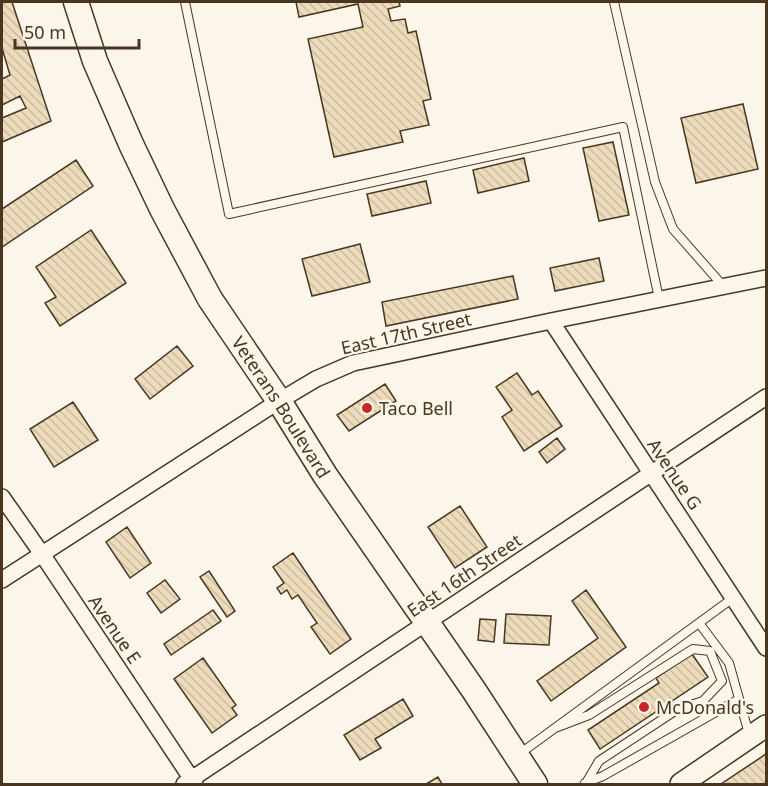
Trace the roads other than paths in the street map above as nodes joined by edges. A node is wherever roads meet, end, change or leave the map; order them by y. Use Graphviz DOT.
graph roads {
  1 [pos="76,2"];
  2 [pos="185,2"];
  3 [pos="614,2"];
  4 [pos="766,278"];
  5 [pos="724,286"];
  6 [pos="659,299"];
  7 [pos="550,321"];
  8 [pos="766,397"];
  9 [pos="279,400"];
  10 [pos="651,474"];
  11 [pos="2,497"];
  12 [pos="42,554"];
  13 [pos="2,580"];
  14 [pos="734,598"];
  15 [pos="427,622"];
  16 [pos="699,623"];
  17 [pos="766,648"];
  18 [pos="739,699"];
  19 [pos="555,728"];
  20 [pos="758,732"];
  21 [pos="517,756"];
  22 [pos="190,783"];
  23 [pos="535,784"];
  24 [pos="584,784"];
  25 [pos="681,784"];
  1 -- 9 [label="main road, Veterans Boulevard"];
  2 -- 6 [label="lane"];
  3 -- 5 [label="lane"];
  4 -- 5 [label="street, East 17th Street"];
  5 -- 6 [label="street, East 17th Street"];
  6 -- 7 [label="street, East 17th Street"];
  7 -- 9 [label="street, East 17th Street"];
  7 -- 10 [label="street, Avenue G"];
  8 -- 10 [label="street, East 16th Street"];
  9 -- 12 [label="street, East 17th Street"];
  9 -- 15 [label="main road, Veterans Boulevard"];
  10 -- 14 [label="street, Avenue G"];
  10 -- 15 [label="street, East 16th Street"];
  11 -- 12 [label="street, Avenue E"];
  12 -- 13 [label="street, East 17th Street"];
  12 -- 22 [label="street, Avenue E"];
  14 -- 16 [label="lane"];
  14 -- 17 [label="street, Avenue G"];
  15 -- 21 [label="main road, Veterans Boulevard"];
  15 -- 22 [label="street, East 16th Street"];
  16 -- 18 [label="lane"];
  16 -- 19 [label="lane"];
  18 -- 20 [label="lane"];
  18 -- 24 [label="lane"];
  19 -- 21 [label="lane"];
  19 -- 24 [label="lane"];
  20 -- 25 [label="main road"];
  21 -- 23 [label="main road, Veterans Boulevard"];
}
